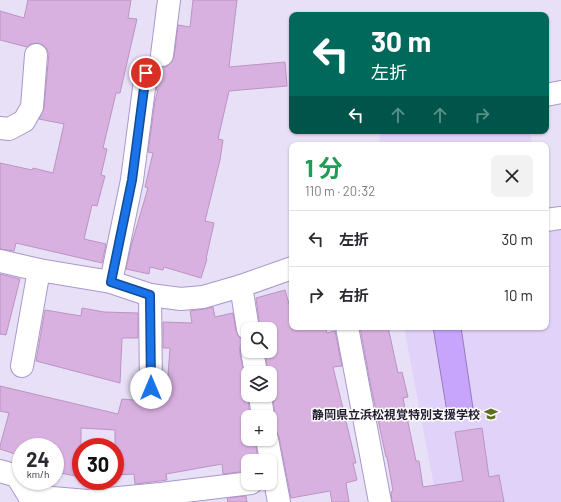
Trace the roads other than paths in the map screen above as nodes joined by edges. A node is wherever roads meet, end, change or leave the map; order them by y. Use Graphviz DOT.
graph roads {
  1 [pos="169,0"];
  2 [pos="36,55"];
  3 [pos="162,55"];
  4 [pos="146,73"];
  5 [pos="561,92"];
  6 [pos="549,94"];
  7 [pos="0,128"];
  8 [pos="561,218"];
  9 [pos="549,220"];
  10 [pos="0,261"];
  11 [pos="289,269"];
  12 [pos="39,270"];
  13 [pos="111,282"];
  14 [pos="241,286"];
  15 [pos="150,295"];
  16 [pos="247,322"];
  17 [pos="348,330"];
  18 [pos="22,366"];
  19 [pos="151,388"];
  20 [pos="0,471"];
  21 [pos="241,485"];
  22 [pos="275,490"];
  23 [pos="162,498"];
  24 [pos="279,502"];
  25 [pos="380,502"];
  1 -- 3 [label="street"];
  2 -- 7 [label="street"];
  4 -- 13 [label="street"];
  5 -- 6 [label="street"];
  8 -- 9 [label="street"];
  10 -- 12 [label="street"];
  11 -- 14 [label="street"];
  12 -- 13 [label="street"];
  12 -- 18 [label="street"];
  13 -- 15 [label="street"];
  14 -- 15 [label="street"];
  14 -- 16 [label="street"];
  15 -- 19 [label="street"];
  17 -- 25 [label="street"];
  20 -- 23 [label="street"];
  21 -- 23 [label="street"];
  22 -- 24 [label="street"];
}
